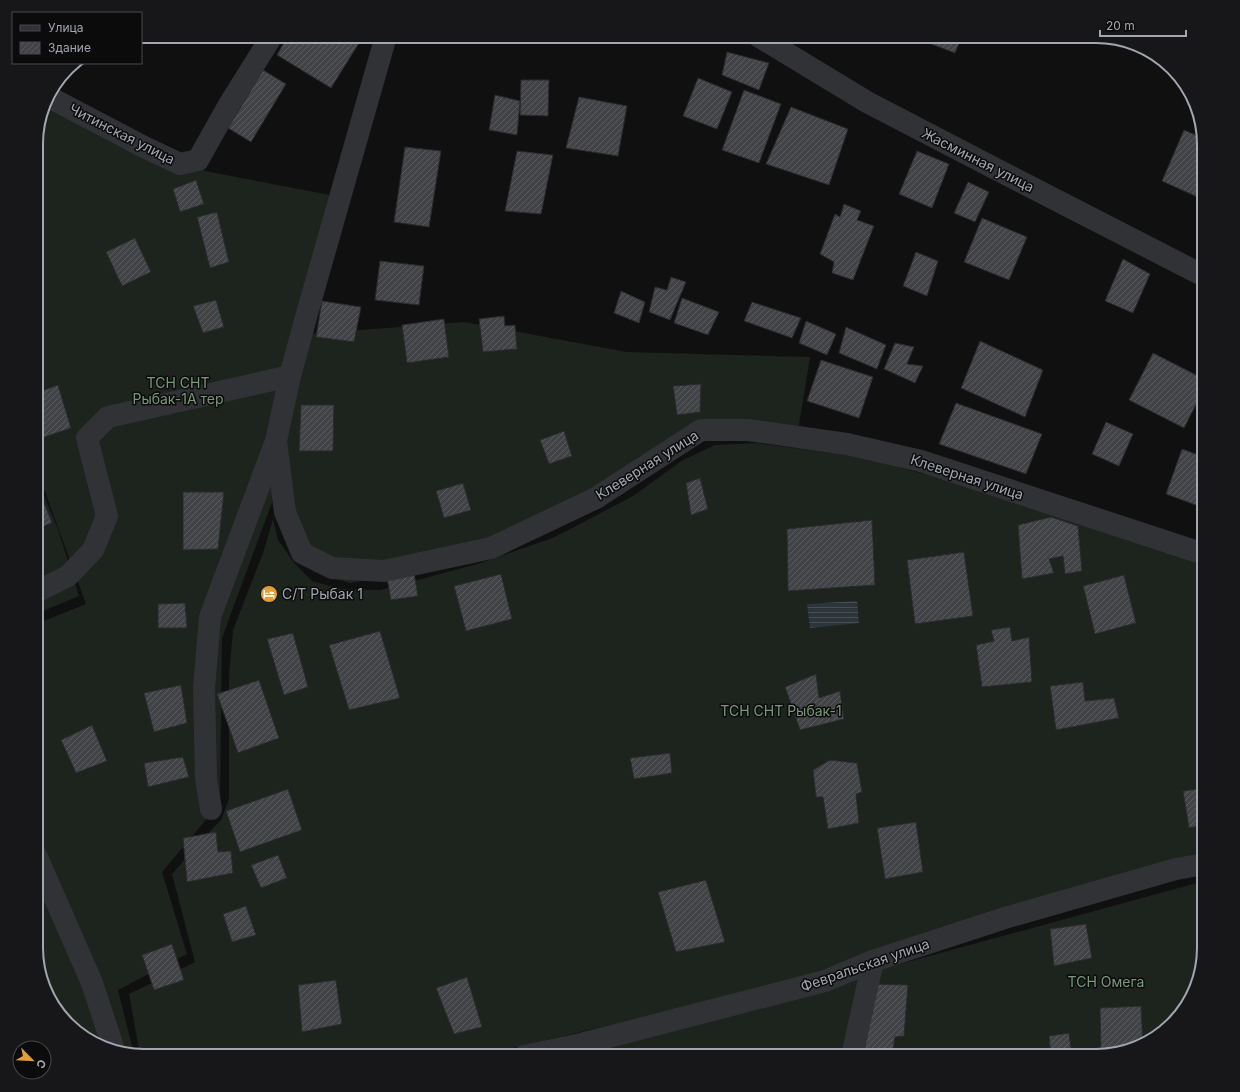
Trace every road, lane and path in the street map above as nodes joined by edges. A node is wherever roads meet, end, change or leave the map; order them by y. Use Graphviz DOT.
graph roads {
  1 [pos="268,43"];
  2 [pos="384,43"];
  3 [pos="770,43"];
  4 [pos="53,99"];
  5 [pos="1197,272"];
  6 [pos="290,376"];
  7 [pos="276,441"];
  8 [pos="1197,552"];
  9 [pos="43,588"];
  10 [pos="211,809"];
  11 [pos="1197,865"];
  12 [pos="43,871"];
  13 [pos="873,961"];
  14 [pos="112,1044"];
  15 [pos="557,1049"];
  16 [pos="854,1049"];
  1 -- 4 [label="lane, Читинская улица"];
  2 -- 6 [label="lane"];
  3 -- 5 [label="lane, Жасминная улица"];
  6 -- 7 [label="lane"];
  6 -- 9 [label="lane"];
  7 -- 8 [label="lane, Клеверная улица"];
  7 -- 10 [label="lane"];
  11 -- 13 [label="lane, Февральская улица"];
  12 -- 14 [label="lane"];
  13 -- 15 [label="lane, Февральская улица"];
  13 -- 16 [label="lane"];
}
